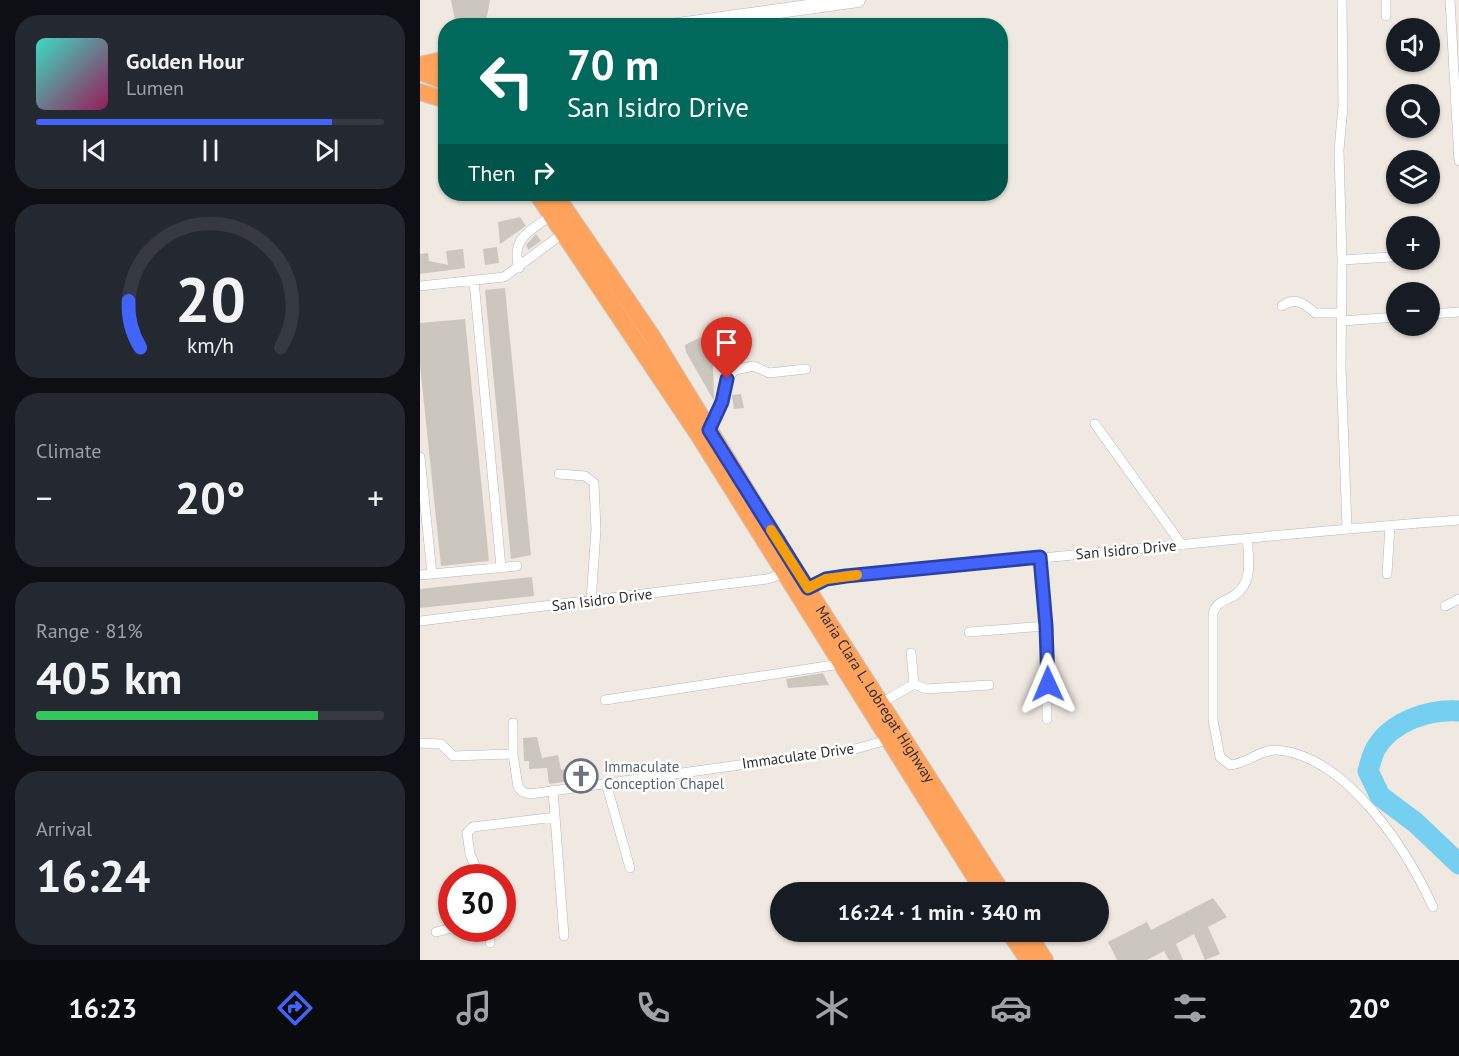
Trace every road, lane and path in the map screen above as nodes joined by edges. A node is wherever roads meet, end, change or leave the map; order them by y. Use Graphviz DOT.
graph roads {
  1 [pos="851,0"];
  2 [pos="1342,0"];
  3 [pos="1386,0"];
  4 [pos="1450,0"];
  5 [pos="1386,16"];
  6 [pos="726,18"];
  7 [pos="438,61"];
  8 [pos="420,65"];
  9 [pos="420,72"];
  10 [pos="438,79"];
  11 [pos="420,92"];
  12 [pos="438,98"];
  13 [pos="1459,161"];
  14 [pos="557,205"];
  15 [pos="570,228"];
  16 [pos="1386,257"];
  17 [pos="1342,260"];
  18 [pos="519,268"];
  19 [pos="474,281"];
  20 [pos="420,286"];
  21 [pos="1282,306"];
  22 [pos="1459,312"];
  23 [pos="1440,313"];
  24 [pos="1342,317"];
  25 [pos="1386,317"];
  26 [pos="645,341"];
  27 [pos="806,369"];
  28 [pos="1095,424"];
  29 [pos="709,430"];
  30 [pos="420,457"];
  31 [pos="559,474"];
  32 [pos="1459,519"];
  33 [pos="1390,525"];
  34 [pos="1347,527"];
  35 [pos="1247,538"];
  36 [pos="1182,545"];
  37 [pos="1040,557"];
  38 [pos="517,566"];
  39 [pos="501,567"];
  40 [pos="789,571"];
  41 [pos="432,574"];
  42 [pos="1387,574"];
  43 [pos="420,575"];
  44 [pos="802,592"];
  45 [pos="1459,598"];
  46 [pos="591,602"];
  47 [pos="1445,606"];
  48 [pos="420,621"];
  49 [pos="1046,626"];
  50 [pos="969,632"];
  51 [pos="911,653"];
  52 [pos="840,664"];
  53 [pos="914,684"];
  54 [pos="989,685"];
  55 [pos="605,700"];
  56 [pos="881,703"];
  57 [pos="1047,719"];
  58 [pos="513,723"];
  59 [pos="895,737"];
  60 [pos="420,743"];
  61 [pos="513,754"];
  62 [pos="606,783"];
  63 [pos="925,785"];
  64 [pos="553,790"];
  65 [pos="555,817"];
  66 [pos="475,864"];
  67 [pos="630,868"];
  68 [pos="978,882"];
  69 [pos="995,882"];
  70 [pos="1433,907"];
  71 [pos="564,936"];
  72 [pos="1016,942"];
  73 [pos="1033,942"];
  74 [pos="1028,960"];
  75 [pos="1045,960"];
  1 -- 6 [label="street"];
  2 -- 17 [label="street"];
  3 -- 5 [label="street"];
  4 -- 13 [label="street"];
  7 -- 8 [label="highway"];
  9 -- 10 [label="highway"];
  11 -- 12 [label="highway"];
  14 -- 15 [label="highway, Maria Clara L. Lobregat Highway"];
  14 -- 18 [label="street"];
  15 -- 18 [label="street"];
  15 -- 26 [label="highway, Maria Clara L. Lobregat Highway"];
  16 -- 17 [label="street"];
  17 -- 24 [label="street"];
  18 -- 19 [label="street"];
  19 -- 20 [label="street"];
  19 -- 39 [label="street"];
  21 -- 24 [label="street"];
  22 -- 23 [label="street"];
  24 -- 25 [label="street"];
  24 -- 34 [label="street"];
  26 -- 29 [label="highway, Maria Clara L. Lobregat Highway"];
  26 -- 40 [label="highway, Maria Clara L. Lobregat Highway"];
  27 -- 29 [label="street"];
  28 -- 36 [label="street"];
  29 -- 40 [label="highway, Maria Clara L. Lobregat Highway"];
  30 -- 41 [label="street"];
  31 -- 46 [label="street"];
  32 -- 33 [label="street, San Isidro Drive"];
  33 -- 34 [label="street, San Isidro Drive"];
  33 -- 42 [label="street"];
  34 -- 35 [label="street, San Isidro Drive"];
  35 -- 36 [label="street, San Isidro Drive"];
  35 -- 70 [label="street"];
  36 -- 37 [label="street, San Isidro Drive"];
  37 -- 44 [label="street, San Isidro Drive"];
  37 -- 49 [label="street"];
  38 -- 39 [label="street"];
  39 -- 41 [label="street"];
  40 -- 44 [label="highway, Maria Clara L. Lobregat Highway"];
  40 -- 46 [label="street, San Isidro Drive"];
  41 -- 43 [label="street"];
  44 -- 52 [label="highway, Maria Clara L. Lobregat Highway"];
  44 -- 56 [label="highway, Maria Clara L. Lobregat Highway"];
  45 -- 47 [label="street"];
  46 -- 48 [label="street, San Isidro Drive"];
  49 -- 50 [label="street"];
  49 -- 57 [label="street"];
  51 -- 53 [label="street"];
  52 -- 55 [label="street"];
  52 -- 59 [label="highway, Maria Clara L. Lobregat Highway"];
  53 -- 54 [label="street"];
  53 -- 56 [label="street"];
  56 -- 59 [label="highway, Maria Clara L. Lobregat Highway"];
  58 -- 61 [label="street"];
  59 -- 62 [label="street, Immaculate Drive"];
  59 -- 63 [label="highway, Maria Clara L. Lobregat Highway"];
  60 -- 61 [label="street"];
  61 -- 64 [label="street, Immaculate Drive"];
  62 -- 64 [label="street, Immaculate Drive"];
  62 -- 67 [label="street"];
  63 -- 68 [label="highway, Maria Clara L. Lobregat Highway"];
  63 -- 69 [label="highway, Maria Clara L. Lobregat Highway"];
  64 -- 65 [label="street"];
  65 -- 66 [label="street"];
  65 -- 71 [label="street"];
  72 -- 74 [label="highway"];
  73 -- 75 [label="highway"];
}
